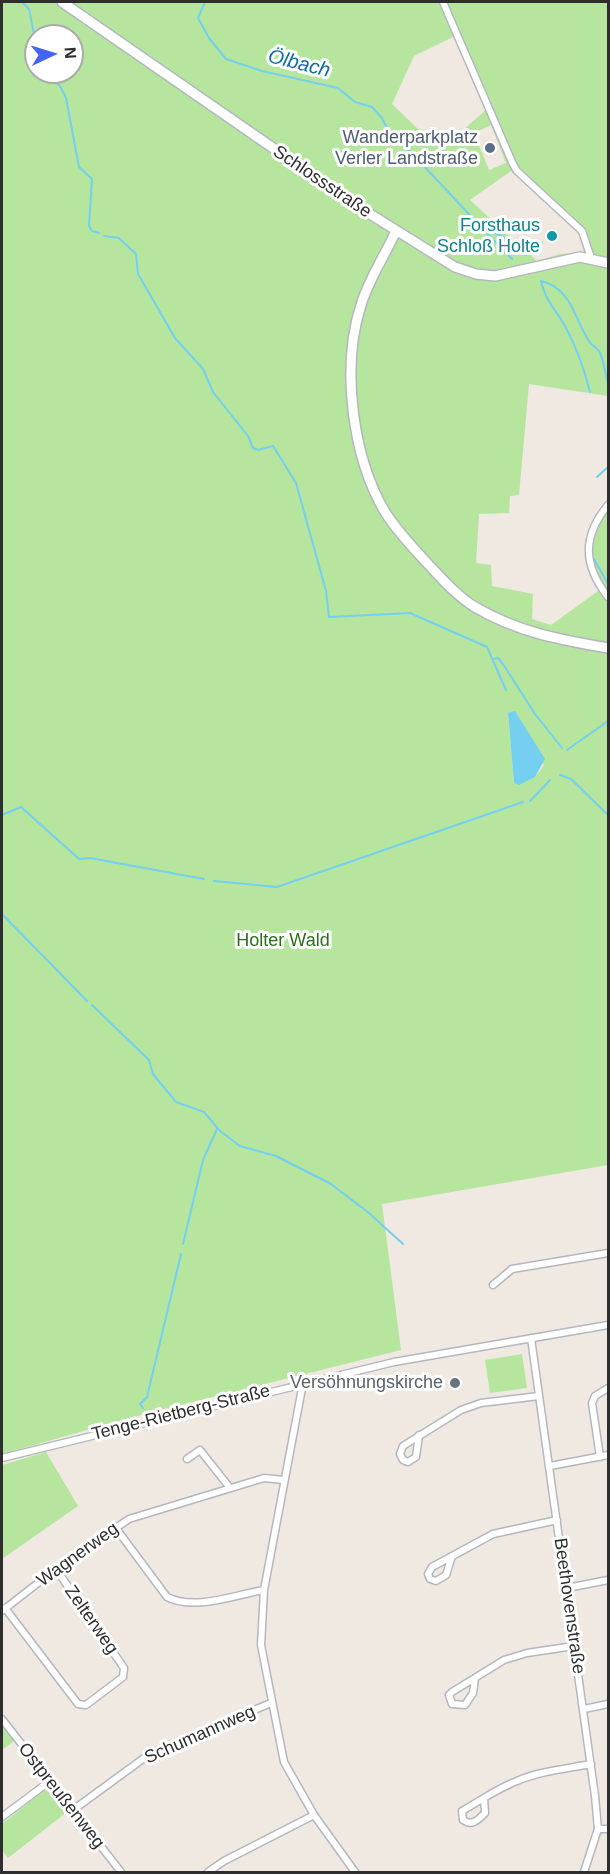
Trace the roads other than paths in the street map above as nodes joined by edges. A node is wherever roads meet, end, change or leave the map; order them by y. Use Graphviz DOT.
graph roads {
  1 [pos="62,2"];
  2 [pos="443,2"];
  3 [pos="396,231"];
  4 [pos="591,258"];
  5 [pos="609,263"];
  6 [pos="609,506"];
  7 [pos="609,597"];
  8 [pos="609,648"];
  9 [pos="609,1253"];
  10 [pos="493,1285"];
  11 [pos="609,1325"];
  12 [pos="531,1338"];
  13 [pos="303,1383"];
  14 [pos="609,1388"];
  15 [pos="539,1396"];
  16 [pos="419,1435"];
  17 [pos="609,1455"];
  18 [pos="600,1456"];
  19 [pos="2,1458"];
  20 [pos="187,1460"];
  21 [pos="550,1466"];
  22 [pos="284,1480"];
  23 [pos="230,1488"];
  24 [pos="557,1520"];
  25 [pos="115,1527"];
  26 [pos="452,1556"];
  27 [pos="56,1569"];
  28 [pos="609,1580"];
  29 [pos="567,1588"];
  30 [pos="264,1590"];
  31 [pos="3,1610"];
  32 [pos="574,1646"];
  33 [pos="475,1678"];
  34 [pos="271,1703"];
  35 [pos="609,1704"];
  36 [pos="584,1709"];
  37 [pos="2,1719"];
  38 [pos="591,1764"];
  39 [pos="50,1781"];
  40 [pos="484,1798"];
  41 [pos="72,1810"];
  42 [pos="314,1815"];
  43 [pos="2,1817"];
  44 [pos="598,1829"];
  45 [pos="609,1829"];
  46 [pos="121,1872"];
  47 [pos="208,1872"];
  48 [pos="355,1872"];
  49 [pos="584,1872"];
  1 -- 3 [label="main road, Schlossstraße"];
  2 -- 4 [label="street"];
  3 -- 4 [label="main road, Schlossstraße"];
  3 -- 8 [label="main road"];
  4 -- 5 [label="main road, Schlossstraße"];
  6 -- 7 [label="street"];
  9 -- 10 [label="street"];
  11 -- 12 [label="street, Tenge-Rietberg-Straße"];
  12 -- 13 [label="street, Tenge-Rietberg-Straße"];
  12 -- 15 [label="street, Beethovenstraße"];
  13 -- 19 [label="street, Tenge-Rietberg-Straße"];
  13 -- 22 [label="street"];
  14 -- 18 [label="street"];
  15 -- 16 [label="street"];
  15 -- 21 [label="street, Beethovenstraße"];
  17 -- 18 [label="street"];
  18 -- 21 [label="street"];
  20 -- 23 [label="street"];
  21 -- 24 [label="street, Beethovenstraße"];
  22 -- 23 [label="street, Wagnerweg"];
  22 -- 30 [label="street"];
  23 -- 25 [label="street, Wagnerweg"];
  24 -- 26 [label="street"];
  24 -- 29 [label="street, Beethovenstraße"];
  25 -- 27 [label="street, Wagnerweg"];
  25 -- 30 [label="street"];
  27 -- 31 [label="street, Wagnerweg"];
  27 -- 31 [label="street, Zelterweg"];
  28 -- 29 [label="street"];
  29 -- 32 [label="street, Beethovenstraße"];
  30 -- 34 [label="street"];
  32 -- 33 [label="street"];
  32 -- 36 [label="street, Beethovenstraße"];
  33 -- 33 [label="street"];
  34 -- 41 [label="street, Schumannweg"];
  34 -- 42 [label="street"];
  35 -- 36 [label="street"];
  36 -- 38 [label="street, Beethovenstraße"];
  37 -- 39 [label="street, Ostpreußenweg"];
  38 -- 40 [label="street"];
  38 -- 44 [label="street, Beethovenstraße"];
  39 -- 41 [label="street, Ostpreußenweg"];
  39 -- 43 [label="street"];
  40 -- 40 [label="street"];
  41 -- 46 [label="street, Ostpreußenweg"];
  42 -- 47 [label="street"];
  42 -- 48 [label="street"];
  44 -- 45 [label="street"];
  44 -- 49 [label="street, Beethovenstraße"];
}
